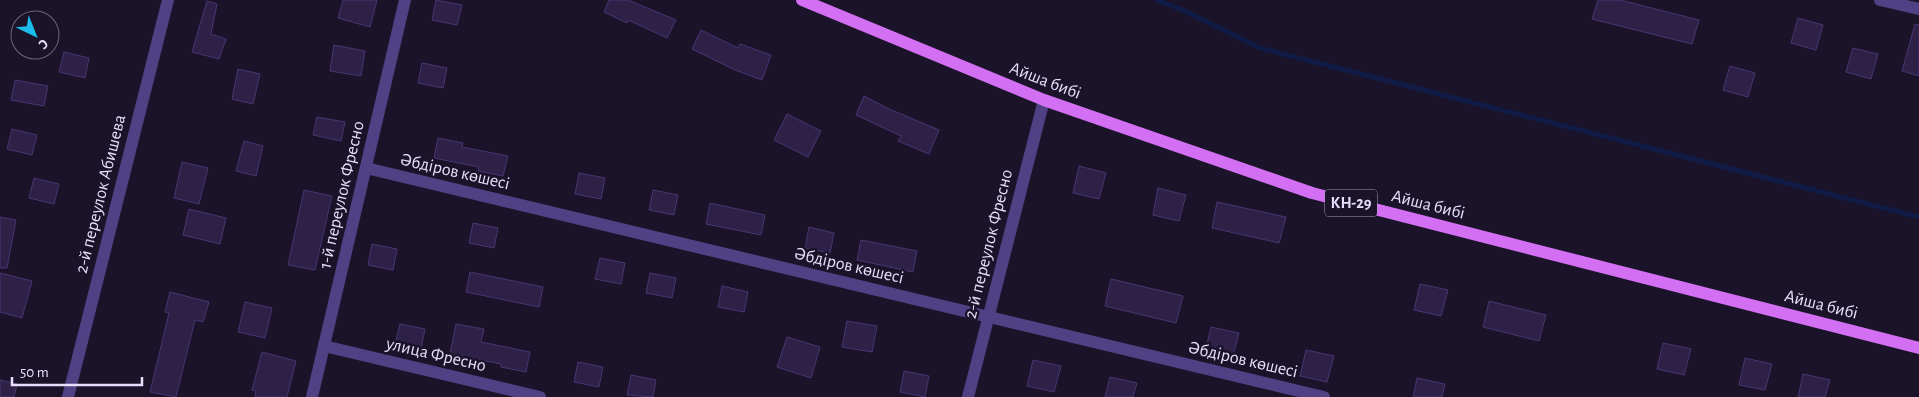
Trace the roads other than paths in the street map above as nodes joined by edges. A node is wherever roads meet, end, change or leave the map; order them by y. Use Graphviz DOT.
graph roads {
  1 [pos="168,0"];
  2 [pos="405,0"];
  3 [pos="802,0"];
  4 [pos="1880,0"];
  5 [pos="1919,9"];
  6 [pos="1044,100"];
  7 [pos="366,168"];
  8 [pos="989,317"];
  9 [pos="324,346"];
  10 [pos="1919,348"];
  11 [pos="68,397"];
  12 [pos="312,397"];
  13 [pos="540,397"];
  14 [pos="968,397"];
  15 [pos="1324,397"];
  1 -- 11 [label="street, 2-й переулок Абишева"];
  2 -- 7 [label="street, 1-й переулок Фресно"];
  3 -- 6 [label="main road, Айша бибі / КН-29"];
  4 -- 5 [label="street"];
  6 -- 8 [label="street, 2-й переулок Фресно"];
  6 -- 10 [label="main road, Айша бибі / КН-29"];
  7 -- 8 [label="street, Әбдіров көшесі"];
  7 -- 9 [label="street, 1-й переулок Фресно"];
  8 -- 14 [label="street, 2-й переулок Фресно"];
  8 -- 15 [label="street, Әбдіров көшесі"];
  9 -- 12 [label="street, 1-й переулок Фресно"];
  9 -- 13 [label="street, улица Фресно"];
}
